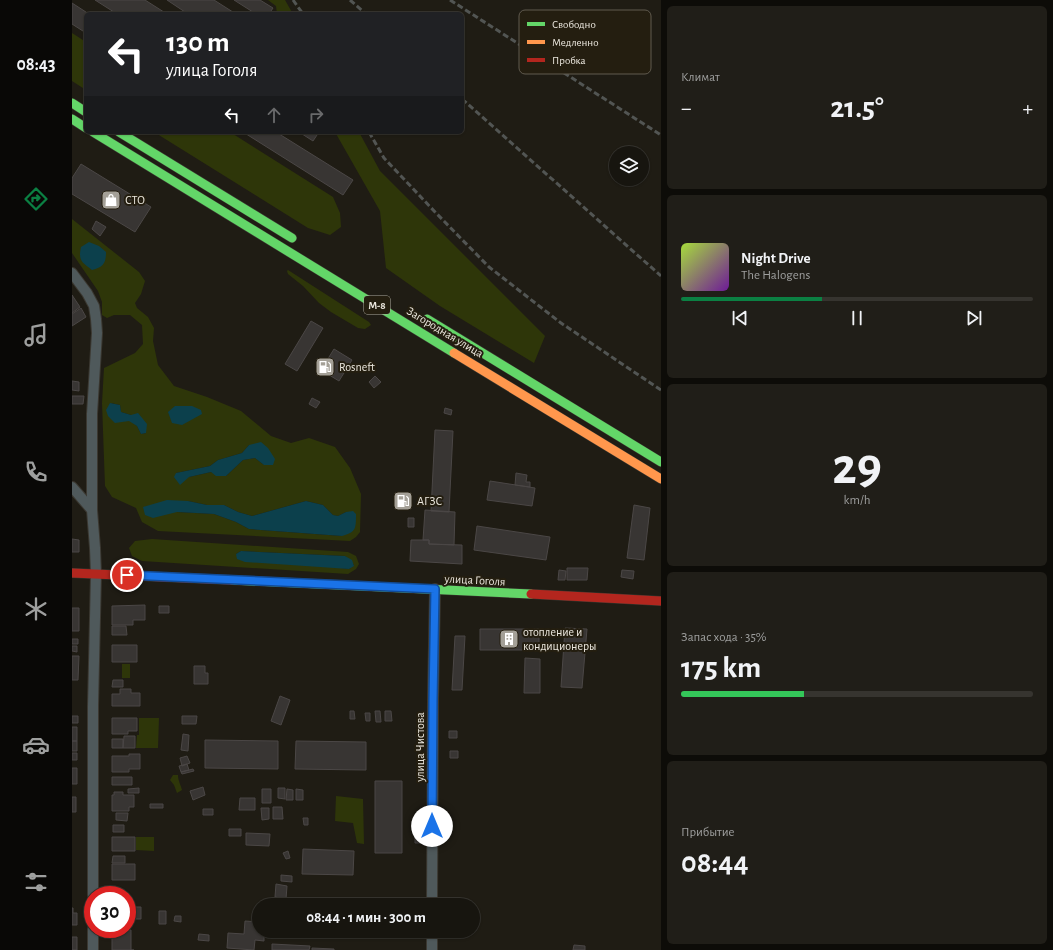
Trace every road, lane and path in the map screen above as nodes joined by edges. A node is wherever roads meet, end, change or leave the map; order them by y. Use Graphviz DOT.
graph roads {
  1 [pos="72,103"];
  2 [pos="84,111"];
  3 [pos="72,119"];
  4 [pos="84,127"];
  5 [pos="96,134"];
  6 [pos="122,134"];
  7 [pos="298,242"];
  8 [pos="72,273"];
  9 [pos="418,314"];
  10 [pos="661,462"];
  11 [pos="661,479"];
  12 [pos="72,487"];
  13 [pos="92,510"];
  14 [pos="72,573"];
  15 [pos="96,574"];
  16 [pos="435,589"];
  17 [pos="661,601"];
  18 [pos="93,886"];
  19 [pos="432,898"];
  20 [pos="93,938"];
  21 [pos="432,938"];
  22 [pos="93,950"];
  23 [pos="432,950"];
  1 -- 2 [label="main road"];
  3 -- 4 [label="main road"];
  5 -- 11 [label="main road, Загородная улица / М-8"];
  6 -- 7 [label="main road"];
  8 -- 13 [label="street"];
  9 -- 10 [label="main road, Загородная улица"];
  12 -- 13 [label="street"];
  13 -- 15 [label="street"];
  14 -- 15 [label="main road, улица Гоголя"];
  15 -- 16 [label="main road, улица Гоголя"];
  15 -- 18 [label="street"];
  16 -- 17 [label="main road, улица Гоголя"];
  16 -- 19 [label="street, улица Чистова"];
  20 -- 22 [label="street"];
  21 -- 23 [label="street"];
}
